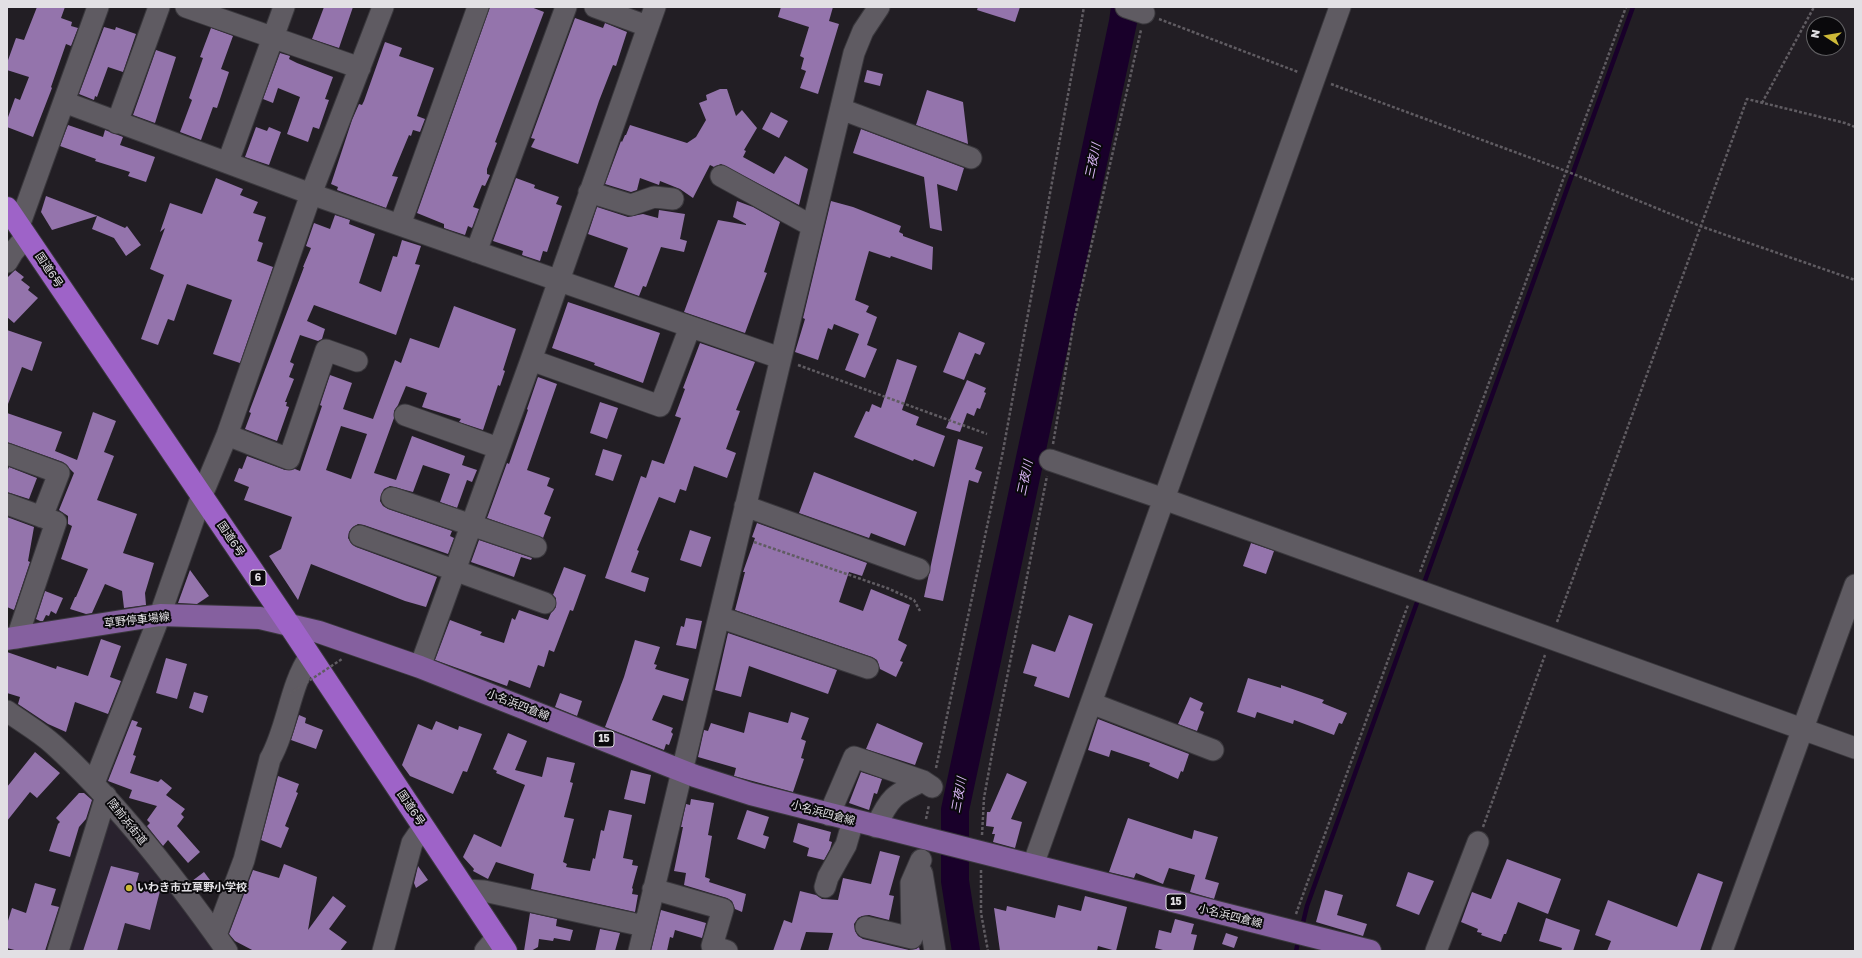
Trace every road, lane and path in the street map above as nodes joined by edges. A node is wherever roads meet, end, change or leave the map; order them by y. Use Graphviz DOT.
graph roads {
  1 [pos="98,7"];
  2 [pos="159,7"];
  3 [pos="186,7"];
  4 [pos="284,7"];
  5 [pos="383,7"];
  6 [pos="478,7"];
  7 [pos="566,7"];
  8 [pos="594,7"];
  9 [pos="655,7"];
  10 [pos="879,7"];
  11 [pos="1084,7"];
  12 [pos="1340,7"];
  13 [pos="1626,7"];
  14 [pos="1814,7"];
  15 [pos="1135,10"];
  16 [pos="647,26"];
  17 [pos="273,38"];
  18 [pos="360,68"];
  19 [pos="1314,78"];
  20 [pos="64,102"];
  21 [pos="1762,103"];
  22 [pos="841,109"];
  23 [pos="117,123"];
  24 [pos="1855,126"];
  25 [pos="972,158"];
  26 [pos="228,162"];
  27 [pos="1566,171"];
  28 [pos="720,176"];
  29 [pos="589,192"];
  30 [pos="311,194"];
  31 [pos="673,199"];
  32 [pos="7,208"];
  33 [pos="400,225"];
  34 [pos="812,226"];
  35 [pos="1700,226"];
  36 [pos="23,231"];
  37 [pos="476,252"];
  38 [pos="7,262"];
  39 [pos="559,279"];
  40 [pos="1855,280"];
  41 [pos="690,326"];
  42 [pos="780,358"];
  43 [pos="531,360"];
  44 [pos="357,362"];
  45 [pos="405,415"];
  46 [pos="987,434"];
  47 [pos="227,435"];
  48 [pos="498,448"];
  49 [pos="7,454"];
  50 [pos="1050,460"];
  51 [pos="202,495"];
  52 [pos="392,498"];
  53 [pos="1164,499"];
  54 [pos="7,504"];
  55 [pos="745,506"];
  56 [pos="42,517"];
  57 [pos="471,525"];
  58 [pos="360,536"];
  59 [pos="738,536"];
  60 [pos="536,548"];
  61 [pos="919,569"];
  62 [pos="455,571"];
  63 [pos="1855,585"];
  64 [pos="1414,589"];
  65 [pos="545,603"];
  66 [pos="920,611"];
  67 [pos="160,615"];
  68 [pos="719,617"];
  69 [pos="290,626"];
  70 [pos="12,638"];
  71 [pos="1551,639"];
  72 [pos="310,656"];
  73 [pos="342,659"];
  74 [pos="420,666"];
  75 [pos="868,668"];
  76 [pos="289,694"];
  77 [pos="1091,703"];
  78 [pos="7,711"];
  79 [pos="1802,729"];
  80 [pos="1855,748"];
  81 [pos="1213,750"];
  82 [pos="682,770"];
  83 [pos="927,784"];
  84 [pos="100,790"];
  85 [pos="828,814"];
  86 [pos="853,821"];
  87 [pos="423,826"];
  88 [pos="876,827"];
  89 [pos="1478,842"];
  90 [pos="922,849"];
  91 [pos="981,854"];
  92 [pos="1033,865"];
  93 [pos="825,887"];
  94 [pos="654,889"];
  95 [pos="466,890"];
  96 [pos="644,926"];
  97 [pos="866,927"];
  98 [pos="1289,930"];
  99 [pos="221,943"];
  100 [pos="496,946"];
  101 [pos="58,951"];
  102 [pos="383,951"];
  103 [pos="638,951"];
  104 [pos="727,951"];
  105 [pos="935,951"];
  106 [pos="988,951"];
  107 [pos="1370,951"];
  108 [pos="1436,951"];
  109 [pos="1722,951"];
  1 -- 20 [label="street"];
  2 -- 23 [label="street"];
  3 -- 17 [label="street"];
  4 -- 17 [label="street"];
  5 -- 18 [label="street"];
  6 -- 33 [label="street"];
  7 -- 37 [label="street"];
  8 -- 16 [label="street"];
  9 -- 16 [label="street"];
  10 -- 22 [label="street"];
  11 -- 83 [label="path"];
  12 -- 19 [label="street"];
  13 -- 27 [label="path"];
  14 -- 21 [label="path"];
  15 -- 19 [label="path"];
  15 -- 50 [label="path"];
  16 -- 29 [label="street"];
  17 -- 18 [label="street"];
  17 -- 26 [label="street"];
  18 -- 30 [label="street"];
  19 -- 27 [label="path"];
  19 -- 53 [label="street"];
  20 -- 23 [label="street"];
  20 -- 36 [label="street"];
  21 -- 24 [label="path"];
  21 -- 35 [label="path"];
  22 -- 25 [label="street"];
  22 -- 34 [label="street"];
  23 -- 26 [label="street"];
  26 -- 30 [label="street"];
  27 -- 35 [label="path"];
  27 -- 64 [label="path"];
  28 -- 34 [label="street"];
  29 -- 31 [label="street"];
  29 -- 39 [label="street"];
  30 -- 33 [label="street"];
  30 -- 47 [label="street"];
  32 -- 36 [label="highway, 国道6号 / 6"];
  33 -- 37 [label="street"];
  34 -- 42 [label="street"];
  35 -- 40 [label="path"];
  35 -- 71 [label="path"];
  36 -- 38 [label="street"];
  36 -- 51 [label="highway, 国道6号 / 6"];
  37 -- 39 [label="street"];
  39 -- 41 [label="street"];
  39 -- 43 [label="street"];
  41 -- 42 [label="street"];
  41 -- 43 [label="street"];
  42 -- 46 [label="path"];
  42 -- 55 [label="street"];
  43 -- 48 [label="street"];
  44 -- 47 [label="street"];
  45 -- 48 [label="street"];
  47 -- 51 [label="street"];
  48 -- 57 [label="street"];
  49 -- 56 [label="street"];
  50 -- 53 [label="street"];
  50 -- 91 [label="path"];
  51 -- 67 [label="street"];
  51 -- 69 [label="highway, 国道6号 / 6"];
  52 -- 57 [label="street"];
  53 -- 64 [label="street"];
  53 -- 77 [label="street"];
  54 -- 56 [label="street"];
  55 -- 59 [label="street"];
  55 -- 61 [label="street"];
  56 -- 70 [label="street"];
  57 -- 60 [label="street"];
  57 -- 62 [label="street"];
  58 -- 62 [label="street"];
  59 -- 66 [label="path"];
  59 -- 68 [label="street"];
  62 -- 65 [label="street"];
  62 -- 74 [label="street"];
  63 -- 79 [label="street"];
  64 -- 71 [label="street"];
  64 -- 98 [label="path"];
  67 -- 69 [label="main road, 草野停車場線"];
  67 -- 70 [label="main road, 草野停車場線"];
  67 -- 84 [label="street"];
  68 -- 75 [label="street"];
  68 -- 82 [label="street"];
  69 -- 72 [label="highway, 国道6号 / 6"];
  69 -- 74 [label="main road, 小名浜四倉線 / 15"];
  71 -- 79 [label="street"];
  71 -- 89 [label="path"];
  72 -- 87 [label="highway, 国道6号 / 6"];
  72 -- 99 [label="street"];
  73 -- 76 [label="path, bridge"];
  74 -- 82 [label="main road, 小名浜四倉線 / 15"];
  77 -- 81 [label="street"];
  77 -- 92 [label="street"];
  78 -- 84 [label="street, 陸前浜街道"];
  79 -- 80 [label="street"];
  79 -- 109 [label="street"];
  82 -- 85 [label="main road, 小名浜四倉線 / 15"];
  82 -- 94 [label="street"];
  83 -- 85 [label="street"];
  83 -- 88 [label="street"];
  83 -- 90 [label="path"];
  84 -- 99 [label="street, 陸前浜街道"];
  84 -- 101 [label="street"];
  85 -- 86 [label="main road, 小名浜四倉線 / 15"];
  86 -- 88 [label="main road, 小名浜四倉線 / 15"];
  86 -- 93 [label="street"];
  87 -- 95 [label="highway, 国道6号 / 6"];
  87 -- 102 [label="street"];
  88 -- 90 [label="main road, 小名浜四倉線 / 15"];
  89 -- 108 [label="street"];
  90 -- 91 [label="main road, 小名浜四倉線 / 15"];
  90 -- 97 [label="street"];
  90 -- 105 [label="street"];
  91 -- 92 [label="main road, 小名浜四倉線 / 15"];
  91 -- 106 [label="path"];
  92 -- 98 [label="main road, 小名浜四倉線 / 15"];
  94 -- 96 [label="street"];
  94 -- 104 [label="street"];
  95 -- 96 [label="street"];
  95 -- 100 [label="highway, 国道6号 / 6"];
  96 -- 103 [label="street"];
  98 -- 107 [label="main road, 小名浜四倉線 / 15"];
}
